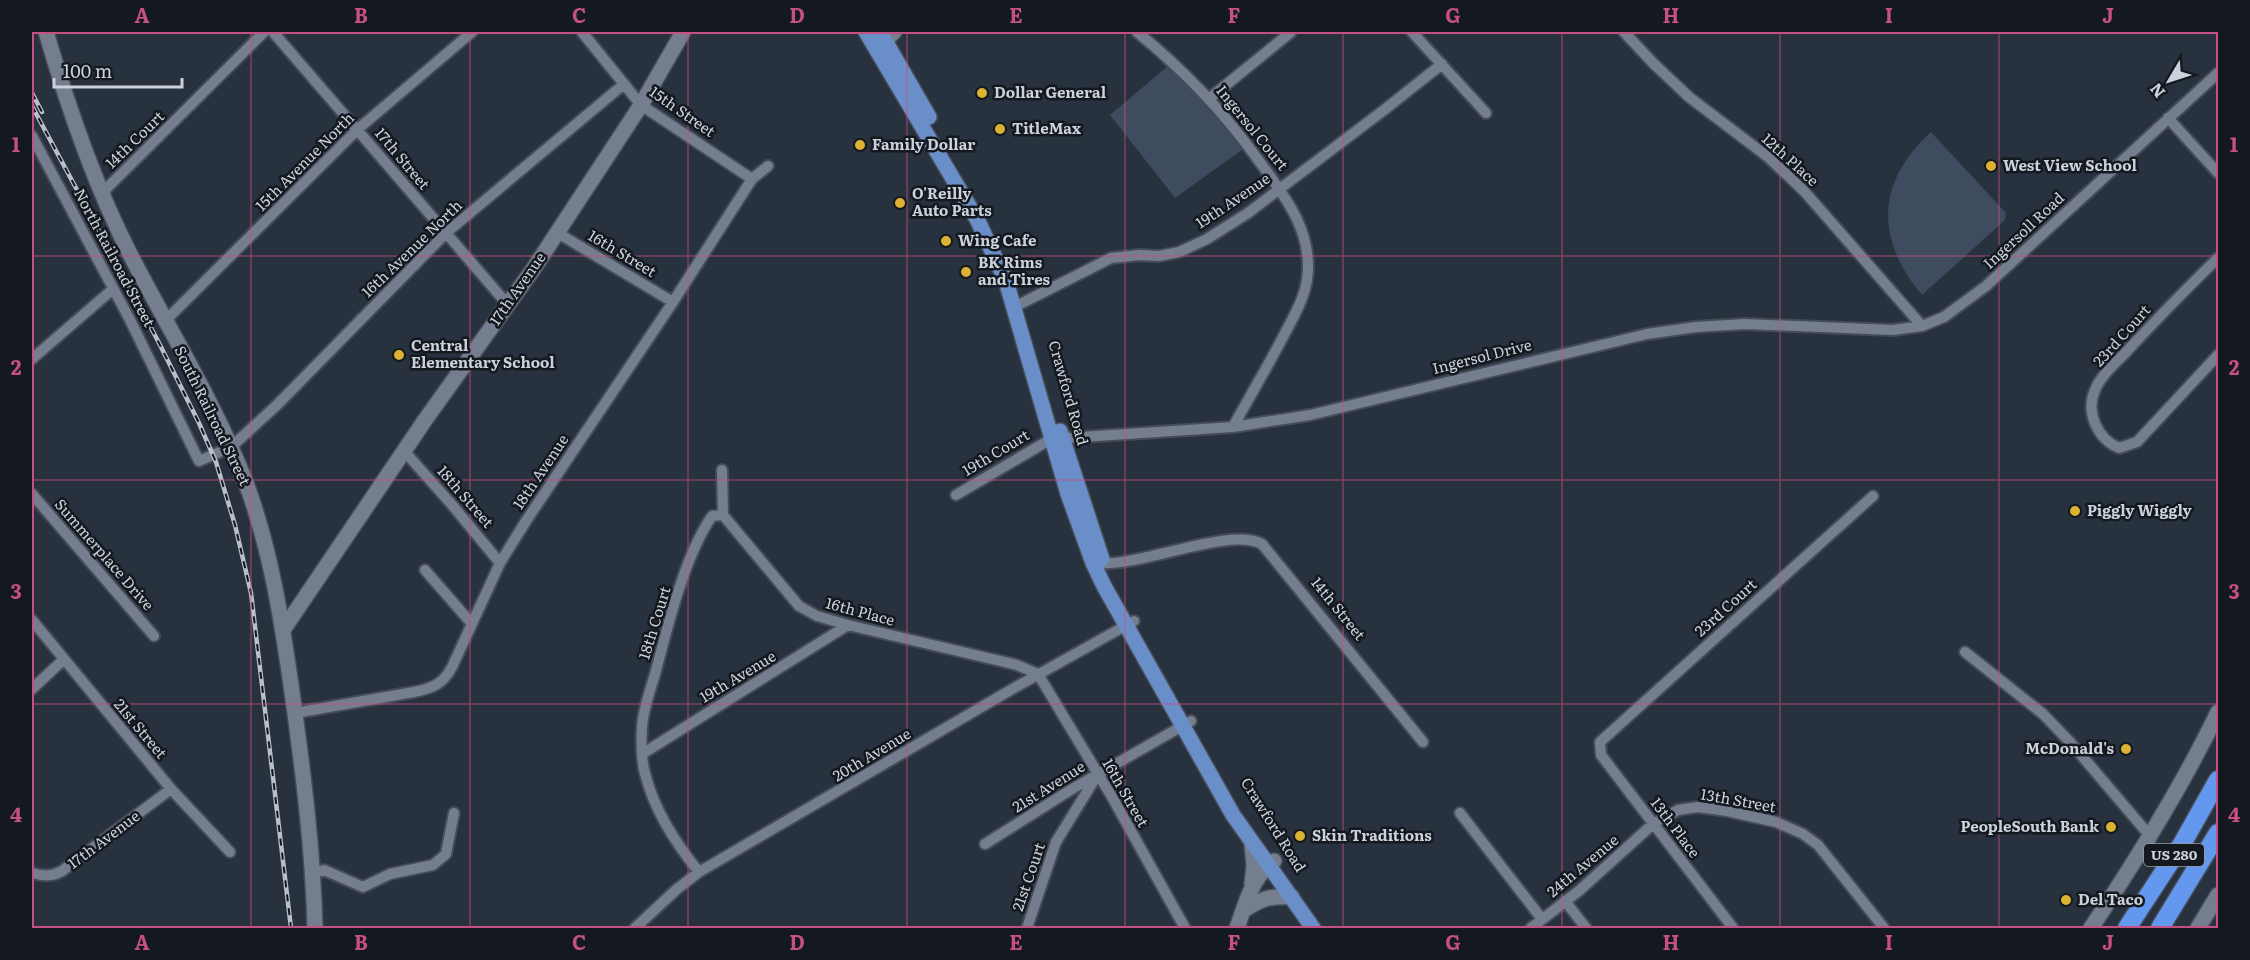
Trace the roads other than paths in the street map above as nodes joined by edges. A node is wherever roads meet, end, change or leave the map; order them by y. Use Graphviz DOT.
graph roads {
  1 [pos="46,32"];
  2 [pos="264,32"];
  3 [pos="273,32"];
  4 [pos="472,32"];
  5 [pos="582,32"];
  6 [pos="683,32"];
  7 [pos="866,32"];
  8 [pos="1137,32"];
  9 [pos="1291,32"];
  10 [pos="1412,32"];
  11 [pos="1624,32"];
  12 [pos="883,37"];
  13 [pos="1442,64"];
  14 [pos="2218,73"];
  15 [pos="624,84"];
  16 [pos="1210,98"];
  17 [pos="641,105"];
  18 [pos="1486,113"];
  19 [pos="2168,118"];
  20 [pos="358,129"];
  21 [pos="32,136"];
  22 [pos="768,166"];
  23 [pos="2218,173"];
  24 [pos="752,179"];
  25 [pos="1280,187"];
  26 [pos="102,193"];
  27 [pos="556,232"];
  28 [pos="446,233"];
  29 [pos="2218,258"];
  30 [pos="113,289"];
  31 [pos="673,302"];
  32 [pos="508,305"];
  33 [pos="1019,305"];
  34 [pos="165,321"];
  35 [pos="1922,326"];
  36 [pos="2218,355"];
  37 [pos="32,358"];
  38 [pos="1233,427"];
  39 [pos="1056,438"];
  40 [pos="231,447"];
  41 [pos="405,452"];
  42 [pos="199,461"];
  43 [pos="722,470"];
  44 [pos="32,494"];
  45 [pos="956,495"];
  46 [pos="1873,496"];
  47 [pos="723,515"];
  48 [pos="501,563"];
  49 [pos="1098,564"];
  50 [pos="425,570"];
  51 [pos="32,620"];
  52 [pos="472,624"];
  53 [pos="1130,624"];
  54 [pos="848,625"];
  55 [pos="283,630"];
  56 [pos="154,636"];
  57 [pos="1965,652"];
  58 [pos="63,660"];
  59 [pos="1038,674"];
  60 [pos="32,689"];
  61 [pos="2218,712"];
  62 [pos="295,713"];
  63 [pos="1186,723"];
  64 [pos="1423,742"];
  65 [pos="1600,742"];
  66 [pos="642,754"];
  67 [pos="1098,774"];
  68 [pos="2218,780"];
  69 [pos="171,789"];
  70 [pos="454,813"];
  71 [pos="1460,813"];
  72 [pos="1653,824"];
  73 [pos="2218,833"];
  74 [pos="2150,836"];
  75 [pos="985,844"];
  76 [pos="1252,845"];
  77 [pos="230,852"];
  78 [pos="1270,866"];
  79 [pos="699,872"];
  80 [pos="32,873"];
  81 [pos="312,873"];
  82 [pos="1252,886"];
  83 [pos="2218,895"];
  84 [pos="1292,897"];
  85 [pos="1565,901"];
  86 [pos="1244,910"];
  87 [pos="1542,919"];
  88 [pos="315,928"];
  89 [pos="635,928"];
  90 [pos="1027,928"];
  91 [pos="1185,928"];
  92 [pos="1237,928"];
  93 [pos="1313,928"];
  94 [pos="1531,928"];
  95 [pos="1586,928"];
  96 [pos="1733,928"];
  97 [pos="1884,928"];
  98 [pos="2091,928"];
  99 [pos="2127,928"];
  100 [pos="2160,928"];
  101 [pos="2198,928"];
  1 -- 26 [label="street, South Railroad Street"];
  2 -- 26 [label="street, 14th Court"];
  3 -- 20 [label="street, 17th Street"];
  4 -- 20 [label="street, 15th Avenue North"];
  5 -- 15 [label="street, 15th Street"];
  6 -- 17 [label="street, 17th Avenue"];
  7 -- 12 [label="main road"];
  8 -- 16 [label="street, Ingersol Court"];
  9 -- 16 [label="street"];
  10 -- 13 [label="street"];
  11 -- 35 [label="street, 12th Place"];
  12 -- 33 [label="main road, Crawford Road"];
  13 -- 18 [label="street"];
  13 -- 25 [label="street, 19th Avenue"];
  14 -- 19 [label="street, Ingersoll Road"];
  15 -- 17 [label="street, 15th Street"];
  15 -- 28 [label="street, 16th Avenue North"];
  16 -- 25 [label="street, Ingersol Court"];
  17 -- 24 [label="street, 15th Street"];
  17 -- 27 [label="street, 17th Avenue"];
  19 -- 23 [label="street"];
  19 -- 35 [label="street, Ingersoll Road"];
  20 -- 28 [label="street, 17th Street"];
  20 -- 34 [label="street, 15th Avenue North"];
  21 -- 30 [label="street, North Railroad Street"];
  22 -- 24 [label="street, 18th Avenue"];
  24 -- 31 [label="street, 18th Avenue"];
  25 -- 33 [label="street, 19th Avenue"];
  25 -- 38 [label="street, Ingersol Court"];
  26 -- 34 [label="street, South Railroad Street"];
  27 -- 31 [label="street, 16th Street"];
  27 -- 32 [label="street, 17th Avenue"];
  28 -- 32 [label="street, 17th Street"];
  28 -- 40 [label="street, 16th Avenue North"];
  29 -- 36 [label="street, 23rd Court"];
  30 -- 37 [label="street"];
  30 -- 42 [label="street, North Railroad Street"];
  31 -- 48 [label="street, 18th Avenue"];
  32 -- 41 [label="street, 17th Avenue"];
  33 -- 39 [label="main road, Crawford Road"];
  34 -- 40 [label="street, South Railroad Street"];
  35 -- 38 [label="street, Ingersol Drive"];
  38 -- 39 [label="street, Ingersol Drive"];
  39 -- 45 [label="street, 19th Court"];
  39 -- 49 [label="main road, Crawford Road"];
  40 -- 42 [label="street, 16th Avenue North"];
  40 -- 55 [label="street, South Railroad Street"];
  41 -- 48 [label="street, 18th Street"];
  41 -- 55 [label="street, 17th Avenue"];
  43 -- 47 [label="street"];
  44 -- 56 [label="street, Summerplace Drive"];
  46 -- 65 [label="street, 23rd Court"];
  47 -- 54 [label="street, 16th Place"];
  47 -- 66 [label="street, 18th Court"];
  48 -- 52 [label="street, 18th Avenue"];
  49 -- 53 [label="main road, Crawford Road"];
  49 -- 64 [label="street, 14th Street"];
  50 -- 52 [label="street"];
  51 -- 58 [label="street, 21st Street"];
  52 -- 62 [label="street, 18th Avenue"];
  53 -- 59 [label="street, 20th Avenue"];
  53 -- 63 [label="main road, Crawford Road"];
  54 -- 59 [label="street, 16th Place"];
  54 -- 66 [label="street, 19th Avenue"];
  55 -- 62 [label="street, South Railroad Street"];
  57 -- 74 [label="street"];
  58 -- 60 [label="street"];
  58 -- 69 [label="street, 21st Street"];
  59 -- 67 [label="street, 16th Street"];
  59 -- 79 [label="street, 20th Avenue"];
  61 -- 74 [label="street"];
  62 -- 81 [label="street, South Railroad Street"];
  63 -- 67 [label="street, 21st Avenue"];
  63 -- 76 [label="main road, Crawford Road"];
  63 -- 78 [label="main road, Crawford Road"];
  65 -- 72 [label="street, 13th Place"];
  66 -- 79 [label="street"];
  67 -- 75 [label="street, 21st Avenue"];
  67 -- 90 [label="street, 21st Court"];
  67 -- 91 [label="street, 16th Street"];
  68 -- 99 [label="highway, US 280"];
  69 -- 77 [label="street, 21st Street"];
  69 -- 80 [label="street, 17th Avenue"];
  70 -- 81 [label="street"];
  71 -- 87 [label="street"];
  72 -- 85 [label="street, 24th Avenue"];
  72 -- 96 [label="street, 13th Place"];
  72 -- 97 [label="street, 13th Street"];
  73 -- 100 [label="highway, US 280"];
  74 -- 98 [label="street"];
  76 -- 78 [label="main road, Crawford Road"];
  76 -- 82 [label="street"];
  78 -- 82 [label="street"];
  78 -- 84 [label="main road, Crawford Road"];
  78 -- 86 [label="street"];
  79 -- 89 [label="street, 20th Avenue"];
  81 -- 88 [label="street, South Railroad Street"];
  82 -- 86 [label="street"];
  83 -- 101 [label="street"];
  84 -- 86 [label="street"];
  84 -- 93 [label="main road"];
  85 -- 87 [label="street, 24th Avenue"];
  85 -- 95 [label="street"];
  86 -- 92 [label="street"];
  87 -- 94 [label="street, 24th Avenue"];
}
